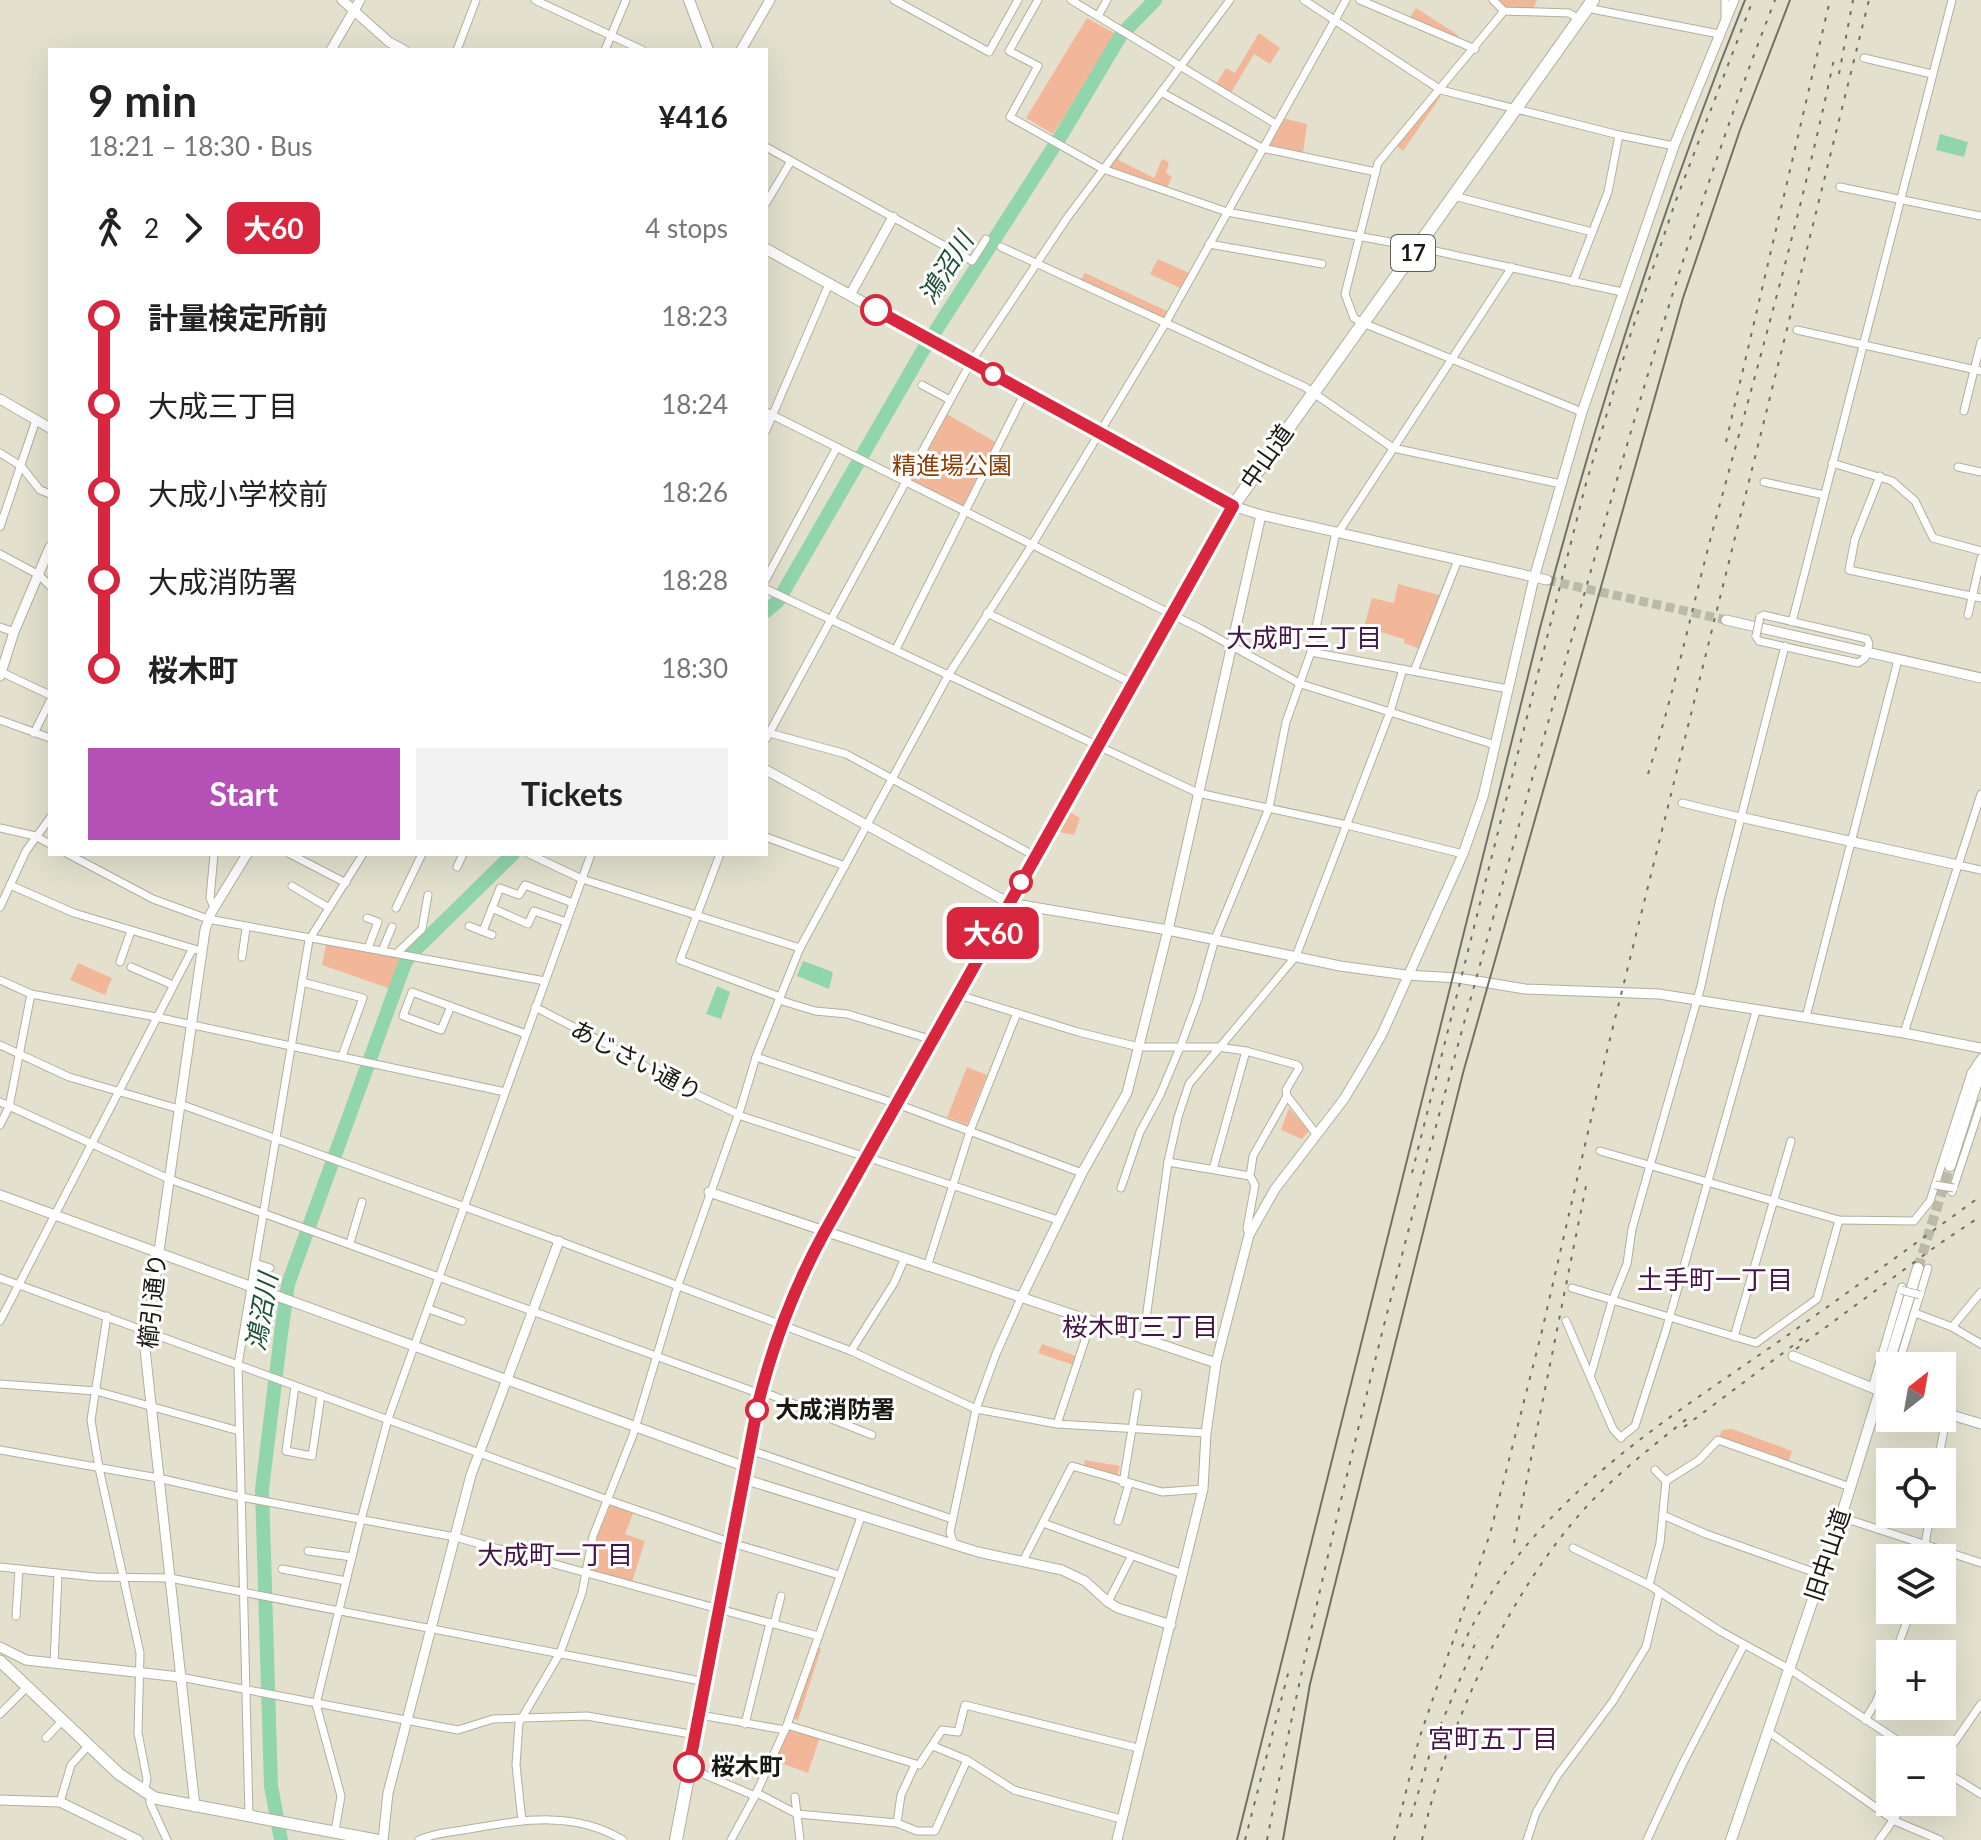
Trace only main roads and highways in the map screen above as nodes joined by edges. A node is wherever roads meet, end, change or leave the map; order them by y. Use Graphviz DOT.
graph roads {
  1 [pos="689,0"];
  2 [pos="1586,9"];
  3 [pos="707,48"];
  4 [pos="768,250"];
  5 [pos="1233,506"];
  6 [pos="1981,1069"];
  7 [pos="1950,1166"];
  8 [pos="1923,1268"];
  9 [pos="1897,1352"];
  10 [pos="1876,1414"];
  11 [pos="0,1661"];
  12 [pos="376,1840"];
  13 [pos="676,1840"];
  14 [pos="1731,1840"];
  1 -- 3 [label="main road"];
  2 -- 5 [label="highway, 中山道 / 17"];
  4 -- 5 [label="main road"];
  5 -- 13 [label="highway, 中山道 / 17"];
  6 -- 7 [label="main road"];
  8 -- 9 [label="main road, 旧中山道"];
  10 -- 14 [label="main road, 旧中山道"];
  11 -- 12 [label="main road"];
}
